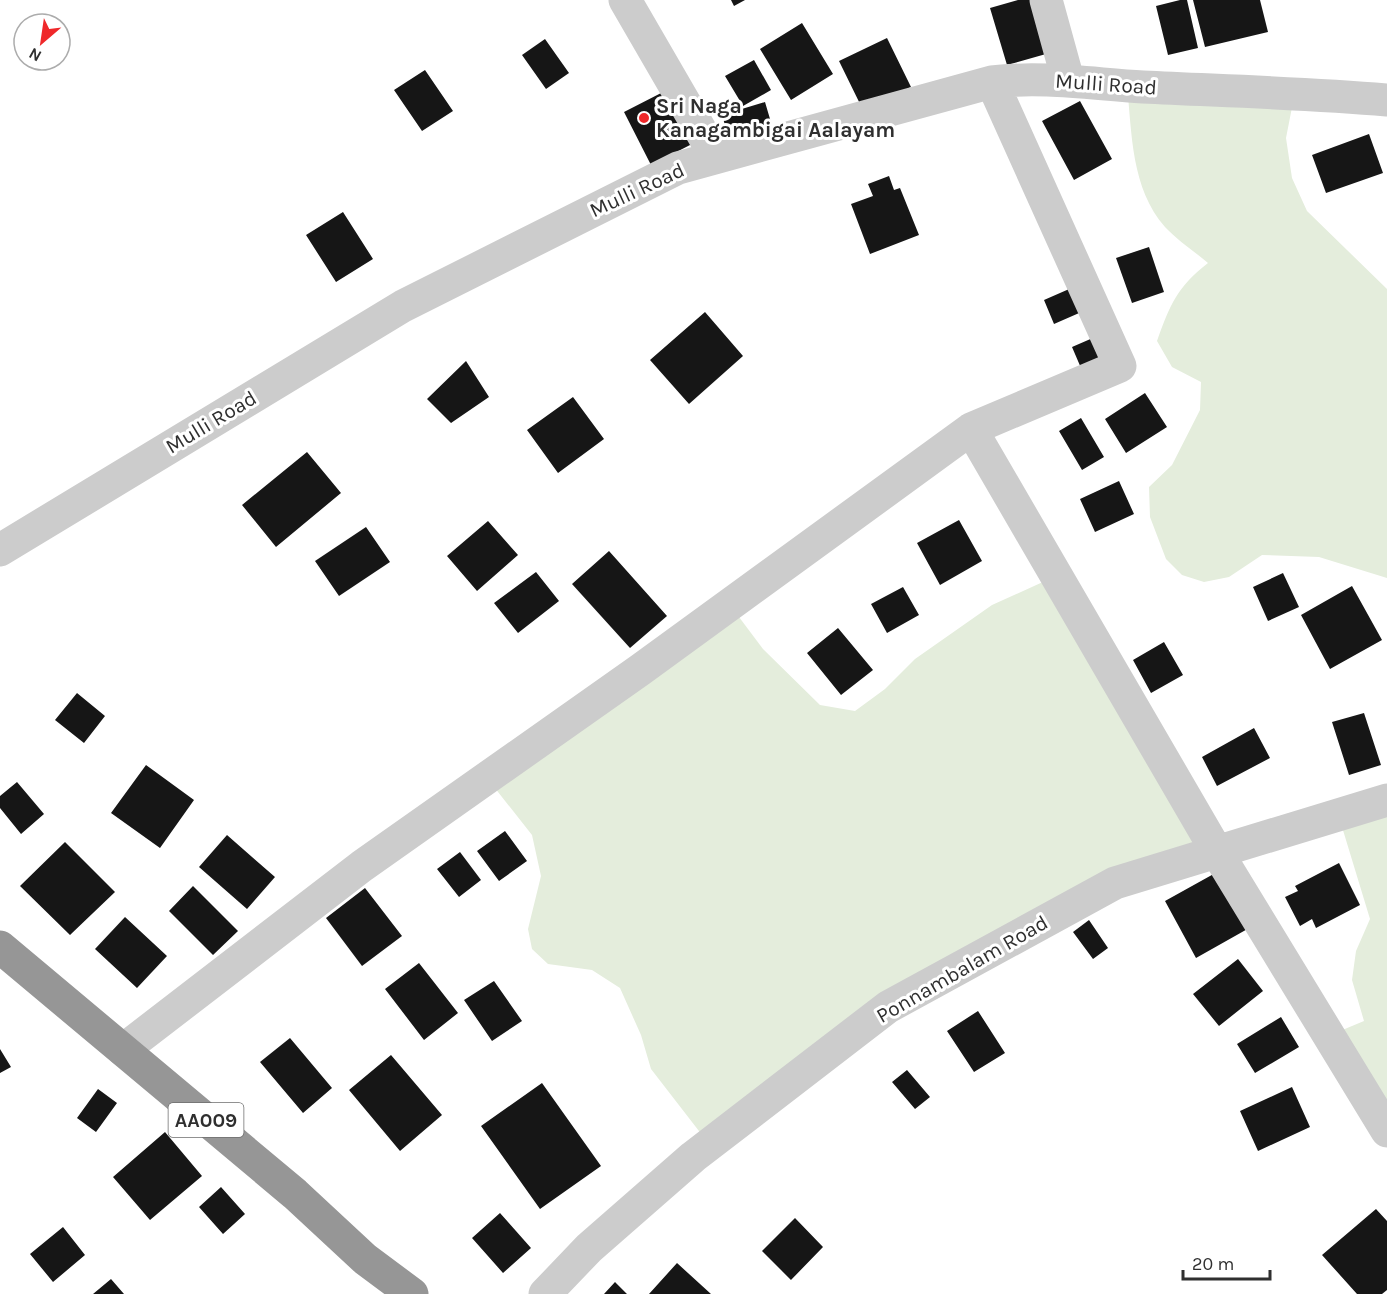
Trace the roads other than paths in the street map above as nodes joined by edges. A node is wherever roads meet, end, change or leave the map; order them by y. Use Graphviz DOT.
graph roads {
  1 [pos="625,0"];
  2 [pos="1046,0"];
  3 [pos="1068,80"];
  4 [pos="992,82"];
  5 [pos="1387,100"];
  6 [pos="716,157"];
  7 [pos="971,429"];
  8 [pos="0,549"];
  9 [pos="1387,800"];
  10 [pos="1217,852"];
  11 [pos="0,947"];
  12 [pos="123,1050"];
  13 [pos="1387,1131"];
  14 [pos="412,1294"];
  15 [pos="545,1294"];
  1 -- 6 [label="street"];
  2 -- 3 [label="street"];
  3 -- 4 [label="street, Mulli Road"];
  3 -- 5 [label="street, Mulli Road"];
  4 -- 6 [label="street, Mulli Road"];
  4 -- 7 [label="street"];
  6 -- 8 [label="street, Mulli Road"];
  7 -- 10 [label="street"];
  7 -- 12 [label="street"];
  9 -- 10 [label="street, Ponnambalam Road"];
  10 -- 13 [label="street"];
  10 -- 15 [label="street, Ponnambalam Road"];
  11 -- 12 [label="highway, AA009"];
  12 -- 14 [label="highway, AA009"];
}
